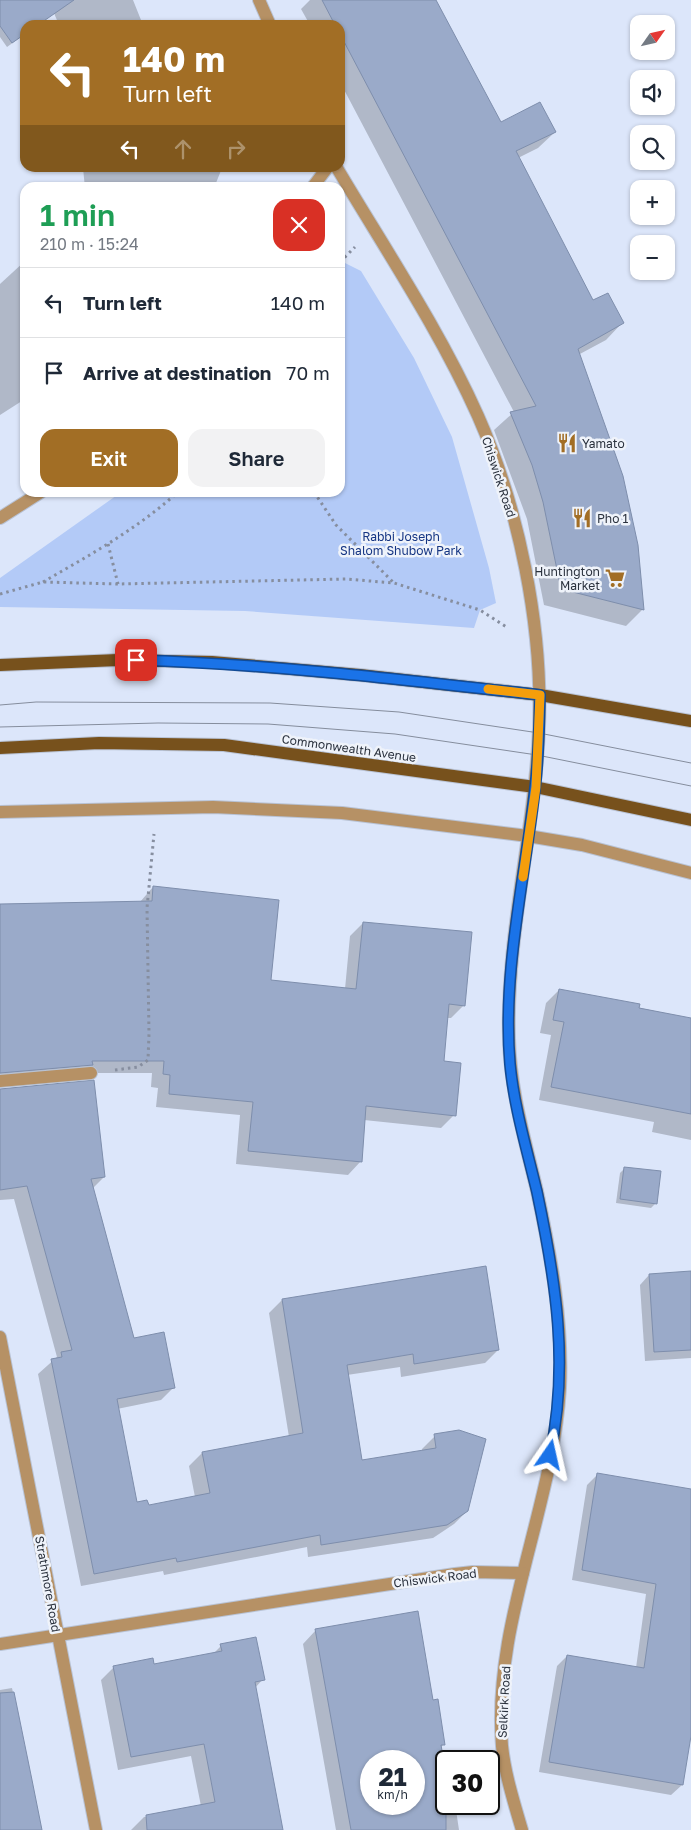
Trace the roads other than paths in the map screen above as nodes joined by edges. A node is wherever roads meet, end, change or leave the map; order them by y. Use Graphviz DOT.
graph roads {
  1 [pos="259,0"];
  2 [pos="268,20"];
  3 [pos="339,172"];
  4 [pos="33,497"];
  5 [pos="0,518"];
  6 [pos="0,665"];
  7 [pos="540,695"];
  8 [pos="691,721"];
  9 [pos="0,748"];
  10 [pos="536,787"];
  11 [pos="0,812"];
  12 [pos="691,820"];
  13 [pos="528,836"];
  14 [pos="691,872"];
  15 [pos="91,1073"];
  16 [pos="0,1081"];
  17 [pos="0,1337"];
  18 [pos="523,1573"];
  19 [pos="58,1635"];
  20 [pos="0,1644"];
  21 [pos="96,1830"];
  22 [pos="522,1830"];
  1 -- 2 [label="street"];
  3 -- 7 [label="street, Chiswick Road"];
  4 -- 5 [label="street"];
  6 -- 7 [label="main road"];
  7 -- 8 [label="main road"];
  7 -- 10 [label="street, Chiswick Road"];
  9 -- 10 [label="main road, Commonwealth Avenue"];
  10 -- 12 [label="main road, Commonwealth Avenue"];
  10 -- 13 [label="street, Chiswick Road"];
  11 -- 13 [label="street"];
  13 -- 14 [label="street"];
  13 -- 18 [label="street, Chiswick Road"];
  15 -- 16 [label="street"];
  17 -- 19 [label="street, Strathmore Road"];
  18 -- 19 [label="street, Chiswick Road"];
  18 -- 22 [label="street, Selkirk Road"];
  19 -- 20 [label="street, Chiswick Road"];
  19 -- 21 [label="street, Strathmore Road"];
}
